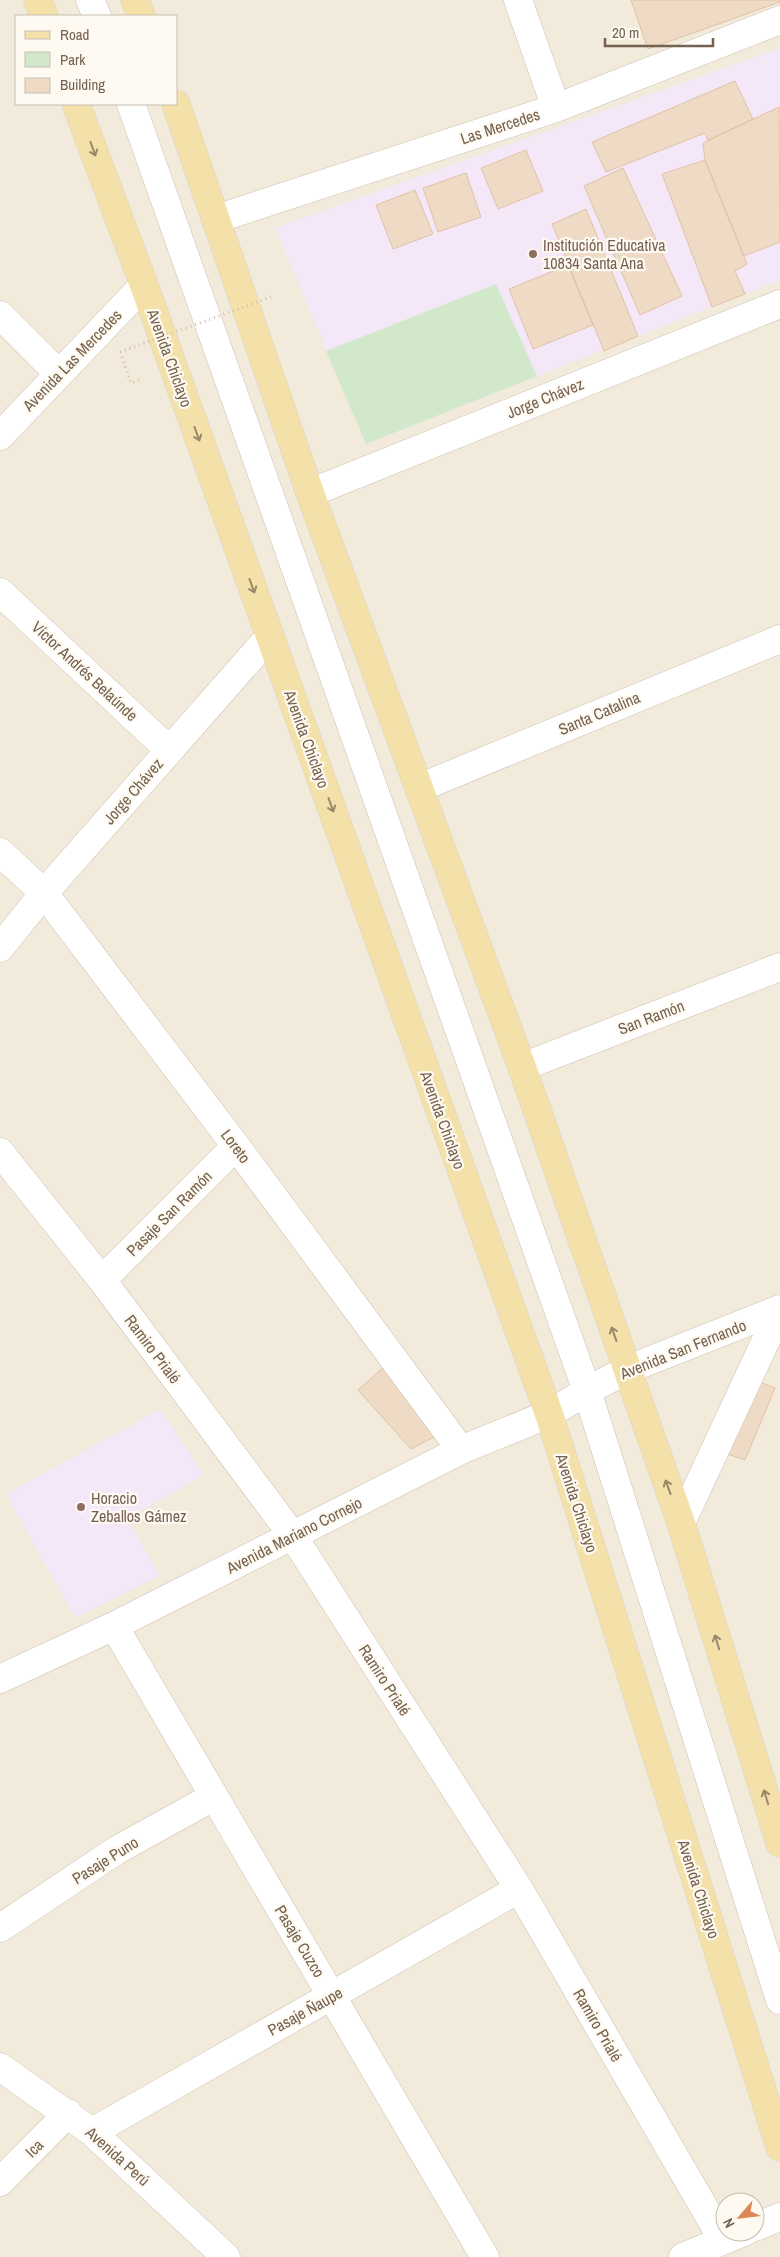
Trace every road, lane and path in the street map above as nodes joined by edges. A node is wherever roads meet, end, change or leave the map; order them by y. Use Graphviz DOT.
graph roads {
  1 [pos="38,0"];
  2 [pos="90,0"];
  3 [pos="135,0"];
  4 [pos="518,0"];
  5 [pos="44,15"];
  6 [pos="96,15"];
  7 [pos="141,15"];
  8 [pos="780,20"];
  9 [pos="76,105"];
  10 [pos="131,105"];
  11 [pos="176,105"];
  12 [pos="556,108"];
  13 [pos="216,219"];
  14 [pos="144,285"];
  15 [pos="271,297"];
  16 [pos="780,304"];
  17 [pos="0,315"];
  18 [pos="59,374"];
  19 [pos="131,383"];
  20 [pos="0,436"];
  21 [pos="310,493"];
  22 [pos="0,592"];
  23 [pos="270,636"];
  24 [pos="780,639"];
  25 [pos="169,750"];
  26 [pos="419,788"];
  27 [pos="0,852"];
  28 [pos="44,892"];
  29 [pos="0,948"];
  30 [pos="780,967"];
  31 [pos="522,1067"];
  32 [pos="236,1146"];
  33 [pos="0,1152"];
  34 [pos="102,1280"];
  35 [pos="780,1309"];
  36 [pos="626,1370"];
  37 [pos="587,1391"];
  38 [pos="549,1414"];
  39 [pos="461,1450"];
  40 [pos="680,1523"];
  41 [pos="293,1536"];
  42 [pos="114,1626"];
  43 [pos="0,1679"];
  44 [pos="213,1797"];
  45 [pos="780,1843"];
  46 [pos="518,1889"];
  47 [pos="0,1928"];
  48 [pos="332,1996"];
  49 [pos="780,2000"];
  50 [pos="0,2067"];
  51 [pos="68,2113"];
  52 [pos="92,2132"];
  53 [pos="780,2147"];
  54 [pos="0,2182"];
  55 [pos="715,2205"];
  56 [pos="780,2217"];
  57 [pos="765,2223"];
  58 [pos="719,2242"];
  59 [pos="226,2257"];
  60 [pos="485,2257"];
  61 [pos="683,2257"];
  1 -- 5 [label="main road"];
  2 -- 6 [label="street"];
  3 -- 7 [label="main road"];
  4 -- 12 [label="street"];
  8 -- 12 [label="street, Las Mercedes"];
  9 -- 14 [label="main road, Avenida Chiclayo, one-way"];
  10 -- 37 [label="street"];
  11 -- 13 [label="main road"];
  12 -- 13 [label="street, Las Mercedes"];
  13 -- 21 [label="main road"];
  14 -- 18 [label="street, Avenida Las Mercedes"];
  14 -- 23 [label="main road, Avenida Chiclayo, one-way"];
  15 -- 19 [label="path, bridge"];
  16 -- 21 [label="street, Jorge Chávez"];
  17 -- 18 [label="street"];
  18 -- 20 [label="street, Avenida Las Mercedes"];
  21 -- 26 [label="main road"];
  22 -- 25 [label="street, Víctor Andrés Belaúnde"];
  23 -- 25 [label="street, Jorge Chávez"];
  23 -- 38 [label="main road, Avenida Chiclayo, one-way"];
  24 -- 26 [label="street, Santa Catalina"];
  25 -- 28 [label="street, Jorge Chávez"];
  26 -- 31 [label="main road"];
  27 -- 28 [label="street, Loreto"];
  28 -- 29 [label="street, Jorge Chávez"];
  28 -- 32 [label="street, Loreto"];
  30 -- 31 [label="street, San Ramón"];
  36 -- 31 [label="main road, one-way"];
  32 -- 34 [label="street, Pasaje San Ramón"];
  32 -- 39 [label="street, Loreto"];
  33 -- 34 [label="street, Ramiro Prialé"];
  34 -- 41 [label="street, Ramiro Prialé"];
  35 -- 36 [label="street, Avenida San Fernando"];
  35 -- 40 [label="street"];
  36 -- 37 [label="street, Avenida San Fernando"];
  40 -- 36 [label="main road, one-way"];
  37 -- 38 [label="street, Avenida Mariano Cornejo"];
  37 -- 49 [label="street"];
  38 -- 39 [label="street, Avenida Mariano Cornejo"];
  38 -- 53 [label="main road, Avenida Chiclayo"];
  39 -- 41 [label="street, Avenida Mariano Cornejo"];
  45 -- 40 [label="main road, one-way"];
  41 -- 42 [label="street, Avenida Mariano Cornejo"];
  41 -- 46 [label="street, Ramiro Prialé"];
  42 -- 43 [label="street, Avenida Mariano Cornejo"];
  42 -- 44 [label="street, Pasaje Cuzco"];
  44 -- 47 [label="street, Pasaje Puno"];
  44 -- 48 [label="street, Pasaje Cuzco"];
  46 -- 48 [label="street, Pasaje Ñaupe"];
  46 -- 55 [label="street, Ramiro Prialé"];
  48 -- 52 [label="street, Pasaje Ñaupe"];
  48 -- 60 [label="street, Pasaje Cuzco"];
  50 -- 51 [label="street, Avenida Perú"];
  51 -- 52 [label="street, Avenida Perú"];
  51 -- 54 [label="street, Ica"];
  52 -- 59 [label="street, Avenida Perú"];
  56 -- 57 [label="street"];
  58 -- 61 [label="street"];
}
